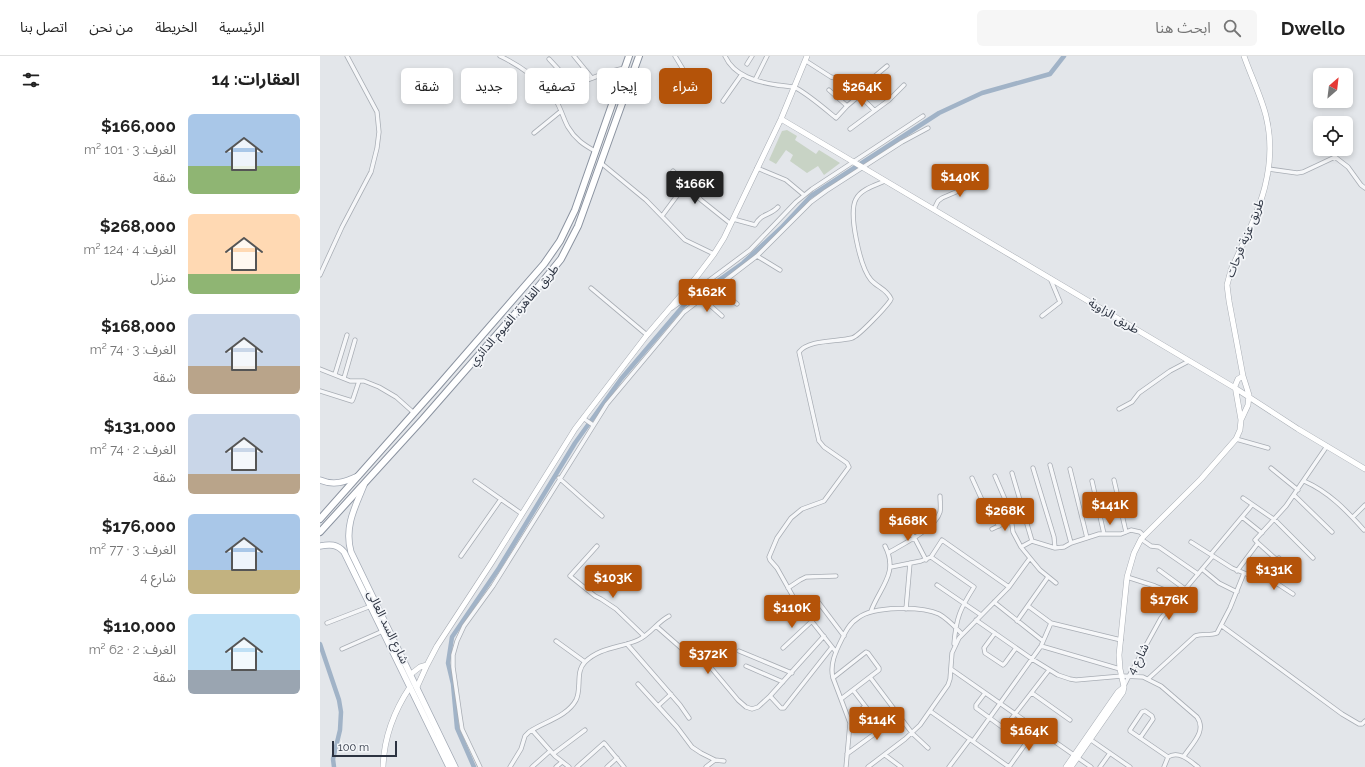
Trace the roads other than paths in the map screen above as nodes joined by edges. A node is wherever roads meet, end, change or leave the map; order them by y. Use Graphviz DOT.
graph roads {
  1 [pos="347,56"];
  2 [pos="500,56"];
  3 [pos="574,56"];
  4 [pos="629,56"];
  5 [pos="639,56"];
  6 [pos="675,56"];
  7 [pos="725,56"];
  8 [pos="732,56"];
  9 [pos="752,56"];
  10 [pos="767,56"];
  11 [pos="1244,56"];
  12 [pos="806,58"];
  13 [pos="549,59"];
  14 [pos="728,62"];
  15 [pos="746,64"];
  16 [pos="886,66"];
  17 [pos="557,68"];
  18 [pos="624,68"];
  19 [pos="682,68"];
  20 [pos="525,71"];
  21 [pos="742,74"];
  22 [pos="597,76"];
  23 [pos="592,78"];
  24 [pos="589,79"];
  25 [pos="755,80"];
  26 [pos="904,85"];
  27 [pos="795,88"];
  28 [pos="829,90"];
  29 [pos="856,92"];
  30 [pos="860,95"];
  31 [pos="723,101"];
  32 [pos="557,104"];
  33 [pos="612,104"];
  34 [pos="847,106"];
  35 [pos="874,110"];
  36 [pos="561,111"];
  37 [pos="923,116"];
  38 [pos="607,118"];
  39 [pos="781,119"];
  40 [pos="615,122"];
  41 [pos="928,128"];
  42 [pos="850,129"];
  43 [pos="534,133"];
  44 [pos="596,149"];
  45 [pos="605,149"];
  46 [pos="853,162"];
  47 [pos="601,163"];
  48 [pos="862,167"];
  49 [pos="757,168"];
  50 [pos="1269,169"];
  51 [pos="672,171"];
  52 [pos="885,181"];
  53 [pos="979,182"];
  54 [pos="686,185"];
  55 [pos="1365,188"];
  56 [pos="804,195"];
  57 [pos="778,207"];
  58 [pos="934,209"];
  59 [pos="662,216"];
  60 [pos="732,221"];
  61 [pos="714,254"];
  62 [pos="757,256"];
  63 [pos="780,270"];
  64 [pos="320,275"];
  65 [pos="1049,277"];
  66 [pos="591,288"];
  67 [pos="716,288"];
  68 [pos="702,298"];
  69 [pos="737,304"];
  70 [pos="667,312"];
  71 [pos="722,316"];
  72 [pos="1042,316"];
  73 [pos="347,335"];
  74 [pos="647,335"];
  75 [pos="355,340"];
  76 [pos="1189,361"];
  77 [pos="320,369"];
  78 [pos="335,374"];
  79 [pos="1242,376"];
  80 [pos="344,378"];
  81 [pos="359,381"];
  82 [pos="1235,388"];
  83 [pos="320,391"];
  84 [pos="1249,397"];
  85 [pos="1119,409"];
  86 [pos="414,413"];
  87 [pos="422,420"];
  88 [pos="1241,420"];
  89 [pos="588,422"];
  90 [pos="1236,439"];
  91 [pos="1327,446"];
  92 [pos="1268,448"];
  93 [pos="1050,465"];
  94 [pos="1034,468"];
  95 [pos="1271,468"];
  96 [pos="1070,469"];
  97 [pos="1365,469"];
  98 [pos="1012,474"];
  99 [pos="358,476"];
  100 [pos="995,476"];
  101 [pos="559,478"];
  102 [pos="972,478"];
  103 [pos="320,480"];
  104 [pos="1114,480"];
  105 [pos="475,481"];
  106 [pos="1304,481"];
  107 [pos="1092,482"];
  108 [pos="364,484"];
  109 [pos="1298,490"];
  110 [pos="1294,495"];
  111 [pos="940,496"];
  112 [pos="1243,498"];
  113 [pos="501,499"];
  114 [pos="1252,504"];
  115 [pos="1365,505"];
  116 [pos="522,514"];
  117 [pos="602,516"];
  118 [pos="1242,517"];
  119 [pos="1353,517"];
  120 [pos="320,519"];
  121 [pos="898,519"];
  122 [pos="1011,520"];
  123 [pos="1275,520"];
  124 [pos="999,526"];
  125 [pos="992,530"];
  126 [pos="1364,530"];
  127 [pos="320,532"];
  128 [pos="1126,532"];
  129 [pos="1332,532"];
  130 [pos="1262,533"];
  131 [pos="1104,534"];
  132 [pos="914,537"];
  133 [pos="1143,537"];
  134 [pos="1087,538"];
  135 [pos="1032,541"];
  136 [pos="1191,542"];
  137 [pos="1071,543"];
  138 [pos="1258,543"];
  139 [pos="320,546"];
  140 [pos="597,546"];
  141 [pos="885,546"];
  142 [pos="1021,547"];
  143 [pos="1054,548"];
  144 [pos="888,553"];
  145 [pos="1212,555"];
  146 [pos="461,556"];
  147 [pos="931,557"];
  148 [pos="1030,558"];
  149 [pos="1313,558"];
  150 [pos="926,560"];
  151 [pos="1277,560"];
  152 [pos="910,563"];
  153 [pos="891,567"];
  154 [pos="1202,569"];
  155 [pos="1159,570"];
  156 [pos="1237,571"];
  157 [pos="1296,573"];
  158 [pos="1198,574"];
  159 [pos="1244,574"];
  160 [pos="1264,575"];
  161 [pos="836,576"];
  162 [pos="1048,577"];
  163 [pos="1127,577"];
  164 [pos="1056,583"];
  165 [pos="937,585"];
  166 [pos="1009,587"];
  167 [pos="788,588"];
  168 [pos="1185,589"];
  169 [pos="1237,592"];
  170 [pos="1293,594"];
  171 [pos="1180,596"];
  172 [pos="994,602"];
  173 [pos="963,603"];
  174 [pos="798,604"];
  175 [pos="371,606"];
  176 [pos="1028,606"];
  177 [pos="906,609"];
  178 [pos="871,611"];
  179 [pos="981,615"];
  180 [pos="669,616"];
  181 [pos="976,620"];
  182 [pos="812,621"];
  183 [pos="1017,621"];
  184 [pos="327,623"];
  185 [pos="1050,623"];
  186 [pos="656,626"];
  187 [pos="1222,626"];
  188 [pos="955,627"];
  189 [pos="383,630"];
  190 [pos="994,633"];
  191 [pos="962,634"];
  192 [pos="644,636"];
  193 [pos="824,636"];
  194 [pos="844,636"];
  195 [pos="390,638"];
  196 [pos="1121,640"];
  197 [pos="1043,641"];
  198 [pos="556,642"];
  199 [pos="627,644"];
  200 [pos="1041,646"];
  201 [pos="832,647"];
  202 [pos="783,648"];
  203 [pos="954,648"];
  204 [pos="1016,648"];
  205 [pos="342,649"];
  206 [pos="739,651"];
  207 [pos="836,652"];
  208 [pos="1032,659"];
  209 [pos="585,662"];
  210 [pos="427,665"];
  211 [pos="746,666"];
  212 [pos="951,669"];
  213 [pos="1120,669"];
  214 [pos="1049,670"];
  215 [pos="792,673"];
  216 [pos="411,674"];
  217 [pos="1122,676"];
  218 [pos="1129,676"];
  219 [pos="870,677"];
  220 [pos="833,678"];
  221 [pos="1148,679"];
  222 [pos="783,682"];
  223 [pos="638,684"];
  224 [pos="410,687"];
  225 [pos="417,687"];
  226 [pos="1124,687"];
  227 [pos="853,690"];
  228 [pos="985,692"];
  229 [pos="1032,693"];
  230 [pos="671,694"];
  231 [pos="770,696"];
  232 [pos="841,699"];
  233 [pos="1000,703"];
  234 [pos="658,706"];
  235 [pos="865,706"];
  236 [pos="930,710"];
  237 [pos="1015,714"];
  238 [pos="899,716"];
  239 [pos="689,718"];
  240 [pos="989,718"];
  241 [pos="849,720"];
  242 [pos="1070,720"];
  243 [pos="1365,721"];
  244 [pos="882,728"];
  245 [pos="1036,729"];
  246 [pos="532,730"];
  247 [pos="584,730"];
  248 [pos="912,733"];
  249 [pos="1140,738"];
  250 [pos="971,740"];
  251 [pos="1090,740"];
  252 [pos="928,748"];
  253 [pos="444,750"];
  254 [pos="550,750"];
  255 [pos="1110,753"];
  256 [pos="553,754"];
  257 [pos="847,754"];
  258 [pos="885,755"];
  259 [pos="1184,756"];
  260 [pos="1076,757"];
  261 [pos="1168,757"];
  262 [pos="617,758"];
  263 [pos="715,760"];
  264 [pos="724,761"];
  265 [pos="562,762"];
  266 [pos="383,767"];
  267 [pos="449,767"];
  268 [pos="455,767"];
  269 [pos="480,767"];
  270 [pos="510,767"];
  271 [pos="532,767"];
  272 [pos="556,767"];
  273 [pos="569,767"];
  274 [pos="577,767"];
  275 [pos="607,767"];
  276 [pos="624,767"];
  277 [pos="706,767"];
  278 [pos="846,767"];
  279 [pos="868,767"];
  280 [pos="901,767"];
  281 [pos="949,767"];
  282 [pos="1009,767"];
  283 [pos="1066,767"];
  284 [pos="1072,767"];
  285 [pos="1092,767"];
  286 [pos="1100,767"];
  287 [pos="1130,767"];
  288 [pos="1164,767"];
  289 [pos="1198,767"];
  1 -- 64 [label="street"];
  2 -- 20 [label="street"];
  3 -- 23 [label="street"];
  4 -- 18 [label="highway, طريق القاهرة, الفيوم الدائري"];
  5 -- 40 [label="highway, طريق القاهرة, الفيوم الدائري"];
  6 -- 19 [label="street"];
  7 -- 14 [label="street"];
  8 -- 14 [label="street"];
  9 -- 15 [label="street"];
  10 -- 25 [label="street"];
  11 -- 50 [label="street, طريق عزبة فرحات"];
  12 -- 27 [label="street"];
  12 -- 29 [label="street"];
  13 -- 17 [label="street"];
  14 -- 21 [label="street"];
  16 -- 29 [label="street"];
  21 -- 25 [label="street"];
  21 -- 31 [label="street"];
  22 -- 23 [label="street"];
  23 -- 24 [label="street"];
  25 -- 27 [label="street"];
  26 -- 35 [label="street"];
  27 -- 34 [label="street"];
  27 -- 39 [label="street"];
  28 -- 34 [label="street"];
  29 -- 30 [label="street"];
  30 -- 34 [label="street"];
  30 -- 35 [label="street"];
  32 -- 36 [label="street"];
  33 -- 38 [label="highway, طريق القاهرة, الفيوم الدائري"];
  35 -- 42 [label="street"];
  36 -- 43 [label="street"];
  36 -- 44 [label="street"];
  37 -- 46 [label="street"];
  38 -- 40 [label="highway"];
  38 -- 44 [label="highway, طريق القاهرة, الفيوم الدائري"];
  39 -- 46 [label="street, طريق الزاوية"];
  39 -- 49 [label="street"];
  40 -- 45 [label="highway, طريق القاهرة, الفيوم الدائري"];
  41 -- 48 [label="street"];
  44 -- 45 [label="highway"];
  44 -- 86 [label="highway, طريق القاهرة, الفيوم الدائري"];
  45 -- 47 [label="highway, طريق القاهرة, الفيوم الدائري"];
  46 -- 48 [label="street, طريق الزاوية"];
  46 -- 56 [label="street"];
  47 -- 59 [label="street"];
  47 -- 87 [label="highway, طريق القاهرة, الفيوم الدائري"];
  48 -- 52 [label="street, طريق الزاوية"];
  48 -- 62 [label="street"];
  49 -- 56 [label="street"];
  49 -- 60 [label="street"];
  50 -- 55 [label="street"];
  50 -- 79 [label="street, طريق عزبة فرحات"];
  51 -- 54 [label="street"];
  52 -- 58 [label="street, طريق الزاوية"];
  52 -- 167 [label="street"];
  53 -- 58 [label="street"];
  54 -- 59 [label="street"];
  54 -- 60 [label="street"];
  56 -- 70 [label="street"];
  57 -- 60 [label="street"];
  58 -- 65 [label="street, طريق الزاوية"];
  59 -- 61 [label="street"];
  60 -- 61 [label="street"];
  61 -- 70 [label="street"];
  62 -- 63 [label="street"];
  62 -- 67 [label="street"];
  65 -- 72 [label="street"];
  65 -- 76 [label="street, طريق الزاوية"];
  66 -- 74 [label="street"];
  67 -- 68 [label="street"];
  67 -- 69 [label="street"];
  68 -- 71 [label="street"];
  68 -- 89 [label="street"];
  70 -- 74 [label="street"];
  73 -- 78 [label="street"];
  74 -- 89 [label="street"];
  75 -- 80 [label="street"];
  76 -- 82 [label="street, طريق الزاوية"];
  76 -- 85 [label="street"];
  77 -- 78 [label="street"];
  78 -- 80 [label="street"];
  79 -- 82 [label="street"];
  79 -- 84 [label="street, طريق عزبة فرحات"];
  80 -- 81 [label="street"];
  81 -- 83 [label="street"];
  81 -- 86 [label="street"];
  82 -- 84 [label="street, طريق الزاوية"];
  82 -- 88 [label="street"];
  84 -- 88 [label="street"];
  84 -- 91 [label="street, طريق الزاوية"];
  86 -- 87 [label="highway"];
  86 -- 99 [label="highway, طريق القاهرة, الفيوم الدائري"];
  87 -- 108 [label="highway, طريق القاهرة, الفيوم الدائري"];
  88 -- 90 [label="street"];
  89 -- 101 [label="street"];
  89 -- 116 [label="street"];
  90 -- 92 [label="street"];
  90 -- 133 [label="street"];
  91 -- 97 [label="street, طريق الزاوية"];
  91 -- 106 [label="street"];
  93 -- 137 [label="street"];
  94 -- 143 [label="street"];
  95 -- 109 [label="street"];
  96 -- 134 [label="street"];
  98 -- 135 [label="street"];
  99 -- 103 [label="main road"];
  99 -- 120 [label="highway, طريق القاهرة, الفيوم الدائري"];
  100 -- 122 [label="street"];
  101 -- 117 [label="street"];
  101 -- 269 [label="street"];
  102 -- 124 [label="street"];
  104 -- 128 [label="street"];
  105 -- 113 [label="street"];
  106 -- 109 [label="street"];
  106 -- 119 [label="street"];
  107 -- 131 [label="street"];
  108 -- 127 [label="highway, طريق القاهرة, الفيوم الدائري"];
  108 -- 195 [label="main road, شارع السد العالى"];
  109 -- 110 [label="street"];
  110 -- 123 [label="street"];
  110 -- 129 [label="street"];
  111 -- 132 [label="street"];
  112 -- 114 [label="street"];
  113 -- 116 [label="street"];
  113 -- 146 [label="street"];
  114 -- 118 [label="street, شارع 4"];
  114 -- 123 [label="street"];
  115 -- 119 [label="street"];
  116 -- 210 [label="street"];
  118 -- 130 [label="street"];
  118 -- 145 [label="street, شارع 4"];
  119 -- 126 [label="street"];
  121 -- 132 [label="street"];
  122 -- 124 [label="street"];
  122 -- 142 [label="street"];
  123 -- 130 [label="street"];
  123 -- 149 [label="street"];
  124 -- 125 [label="street"];
  128 -- 131 [label="street"];
  128 -- 133 [label="street"];
  130 -- 138 [label="street"];
  131 -- 134 [label="street"];
  132 -- 144 [label="street"];
  132 -- 150 [label="street"];
  133 -- 158 [label="street"];
  133 -- 163 [label="street"];
  134 -- 137 [label="street"];
  135 -- 142 [label="street"];
  135 -- 143 [label="street"];
  136 -- 145 [label="street"];
  137 -- 143 [label="street"];
  138 -- 151 [label="street"];
  138 -- 156 [label="street"];
  139 -- 175 [label="main road, شارع السد العالى"];
  140 -- 192 [label="street"];
  141 -- 144 [label="street"];
  142 -- 148 [label="street"];
  144 -- 153 [label="street"];
  145 -- 154 [label="street, شارع 4"];
  145 -- 156 [label="street"];
  147 -- 150 [label="street"];
  147 -- 166 [label="street"];
  147 -- 173 [label="street"];
  148 -- 162 [label="street"];
  148 -- 166 [label="street"];
  150 -- 152 [label="street"];
  151 -- 157 [label="street"];
  151 -- 160 [label="street"];
  152 -- 153 [label="street"];
  152 -- 177 [label="street"];
  153 -- 178 [label="street"];
  154 -- 158 [label="street, شارع 4"];
  154 -- 169 [label="street"];
  155 -- 168 [label="street"];
  156 -- 159 [label="street"];
  158 -- 168 [label="street, شارع 4"];
  159 -- 160 [label="street"];
  159 -- 169 [label="street"];
  160 -- 170 [label="street"];
  161 -- 167 [label="street"];
  162 -- 164 [label="street"];
  162 -- 176 [label="street"];
  163 -- 171 [label="street"];
  163 -- 196 [label="street"];
  165 -- 173 [label="street"];
  166 -- 172 [label="street"];
  167 -- 174 [label="street"];
  168 -- 171 [label="street, شارع 4"];
  169 -- 187 [label="street"];
  171 -- 218 [label="street, شارع 4"];
  172 -- 179 [label="street"];
  172 -- 183 [label="street"];
  173 -- 179 [label="street"];
  173 -- 188 [label="street"];
  174 -- 182 [label="street"];
  174 -- 194 [label="street"];
  175 -- 184 [label="street"];
  175 -- 189 [label="main road, شارع السد العالى"];
  176 -- 183 [label="street"];
  176 -- 185 [label="street"];
  177 -- 178 [label="street"];
  177 -- 188 [label="street"];
  178 -- 194 [label="street"];
  179 -- 181 [label="street"];
  180 -- 186 [label="street"];
  181 -- 190 [label="street"];
  181 -- 191 [label="street"];
  182 -- 193 [label="street"];
  182 -- 202 [label="street"];
  183 -- 197 [label="street"];
  185 -- 196 [label="street"];
  185 -- 197 [label="street"];
  186 -- 192 [label="street"];
  186 -- 231 [label="street"];
  187 -- 221 [label="street"];
  187 -- 243 [label="street"];
  188 -- 191 [label="street"];
  188 -- 203 [label="street"];
  189 -- 195 [label="main road, شارع السد العالى"];
  189 -- 205 [label="street"];
  190 -- 204 [label="street"];
  190 -- 204 [label="street"];
  191 -- 203 [label="street"];
  192 -- 199 [label="street"];
  193 -- 201 [label="street"];
  193 -- 215 [label="street"];
  194 -- 207 [label="street"];
  195 -- 216 [label="main road, شارع السد العالى"];
  195 -- 224 [label="main road, شارع السد العالى"];
  196 -- 213 [label="street"];
  197 -- 200 [label="street"];
  198 -- 209 [label="street"];
  199 -- 209 [label="street"];
  199 -- 230 [label="street"];
  200 -- 208 [label="street"];
  200 -- 213 [label="street"];
  201 -- 207 [label="street"];
  201 -- 231 [label="street"];
  203 -- 212 [label="street"];
  204 -- 208 [label="street"];
  206 -- 215 [label="street"];
  207 -- 220 [label="street"];
  208 -- 214 [label="street"];
  208 -- 233 [label="street"];
  209 -- 246 [label="street"];
  210 -- 216 [label="street"];
  210 -- 225 [label="street"];
  211 -- 222 [label="street"];
  212 -- 228 [label="street"];
  212 -- 236 [label="street"];
  213 -- 217 [label="street"];
  214 -- 217 [label="street"];
  214 -- 229 [label="street"];
  215 -- 222 [label="street"];
  216 -- 225 [label="main road, شارع السد العالى"];
  217 -- 218 [label="street"];
  217 -- 226 [label="street"];
  218 -- 221 [label="street"];
  218 -- 226 [label="street, شارع 4"];
  219 -- 220 [label="street"];
  219 -- 227 [label="street"];
  219 -- 238 [label="street"];
  220 -- 232 [label="street"];
  221 -- 259 [label="street"];
  222 -- 231 [label="street"];
  223 -- 234 [label="street"];
  224 -- 253 [label="main road, شارع السد العالى"];
  224 -- 266 [label="street"];
  225 -- 253 [label="main road, شارع السد العالى"];
  226 -- 251 [label="street"];
  226 -- 260 [label="street"];
  227 -- 232 [label="street"];
  227 -- 235 [label="street"];
  228 -- 233 [label="street"];
  228 -- 240 [label="street"];
  229 -- 237 [label="street"];
  229 -- 242 [label="street"];
  230 -- 234 [label="street"];
  230 -- 239 [label="street"];
  232 -- 241 [label="street"];
  233 -- 237 [label="street"];
  233 -- 240 [label="street"];
  234 -- 263 [label="street"];
  235 -- 241 [label="street"];
  235 -- 244 [label="street"];
  236 -- 248 [label="street"];
  236 -- 250 [label="street"];
  237 -- 240 [label="street"];
  237 -- 245 [label="street"];
  238 -- 244 [label="street"];
  238 -- 248 [label="street"];
  240 -- 250 [label="street"];
  241 -- 257 [label="street"];
  244 -- 257 [label="street"];
  245 -- 260 [label="street"];
  245 -- 282 [label="street"];
  246 -- 254 [label="street"];
  246 -- 270 [label="street"];
  247 -- 256 [label="street"];
  248 -- 252 [label="street"];
  248 -- 258 [label="street"];
  249 -- 249 [label="street"];
  249 -- 261 [label="street"];
  250 -- 281 [label="street"];
  250 -- 282 [label="street"];
  251 -- 255 [label="street"];
  251 -- 260 [label="street"];
  253 -- 267 [label="main road, شارع السد العالى"];
  253 -- 268 [label="main road, شارع السد العالى"];
  254 -- 256 [label="street"];
  254 -- 271 [label="street"];
  255 -- 286 [label="street"];
  255 -- 287 [label="street"];
  256 -- 265 [label="street"];
  257 -- 278 [label="street"];
  258 -- 279 [label="street"];
  258 -- 280 [label="street"];
  259 -- 261 [label="street"];
  259 -- 289 [label="street"];
  260 -- 283 [label="street"];
  260 -- 284 [label="street"];
  260 -- 285 [label="street"];
  261 -- 288 [label="street"];
  262 -- 274 [label="street"];
  262 -- 275 [label="street"];
  262 -- 276 [label="street"];
  263 -- 264 [label="street"];
  263 -- 277 [label="street"];
  265 -- 272 [label="street"];
  265 -- 273 [label="street"];
}
